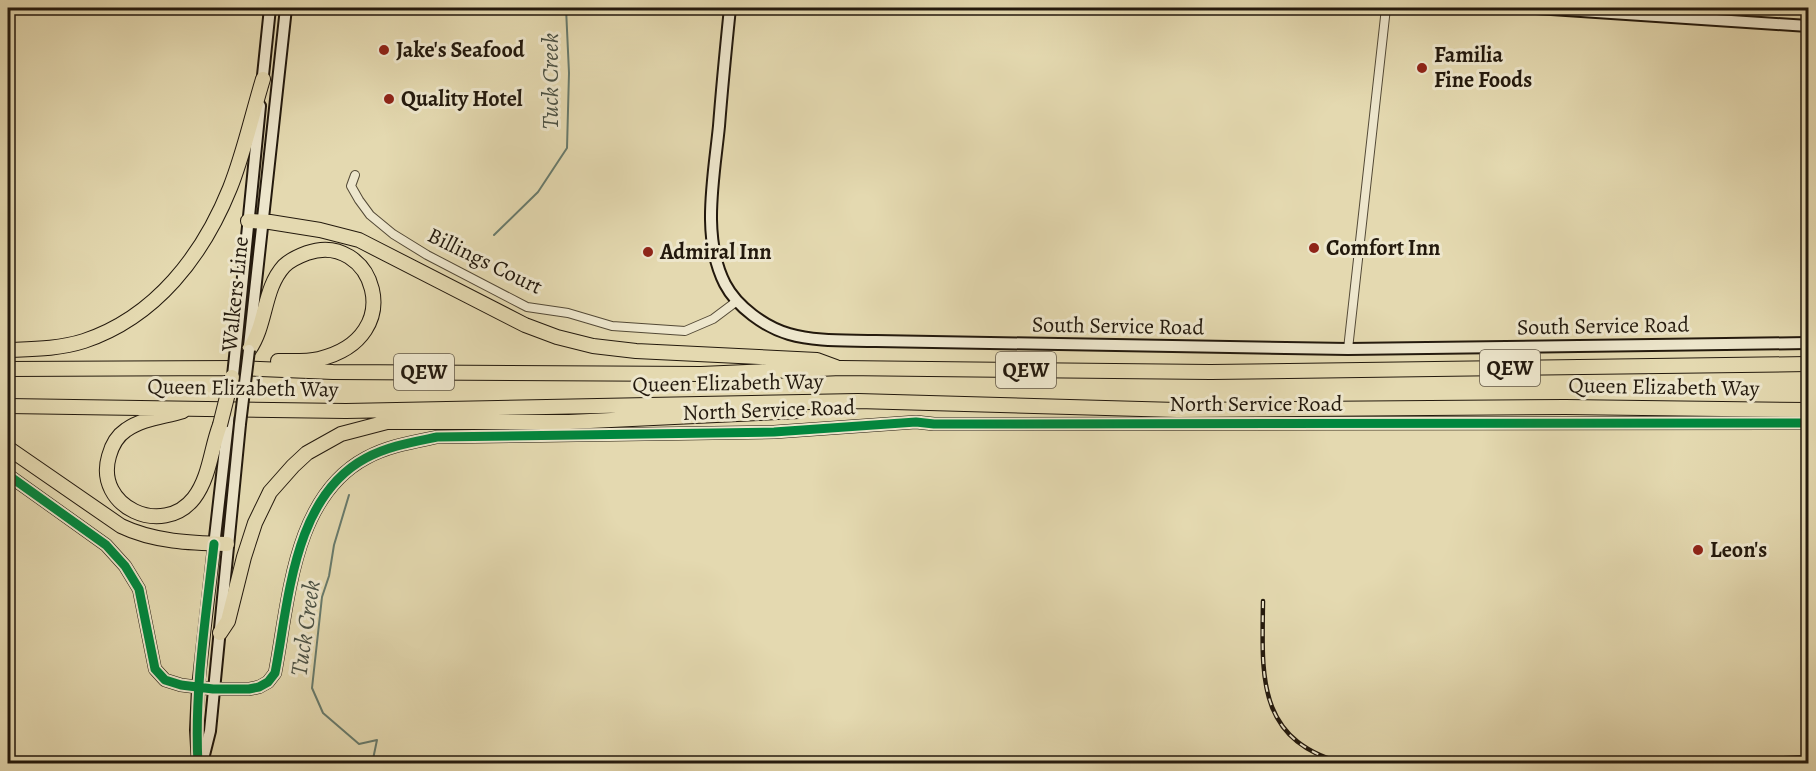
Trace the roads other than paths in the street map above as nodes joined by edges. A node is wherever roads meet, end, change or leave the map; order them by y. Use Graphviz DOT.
graph roads {
  1 [pos="270,8"];
  2 [pos="286,8"];
  3 [pos="730,8"];
  4 [pos="1386,8"];
  5 [pos="1536,8"];
  6 [pos="1809,26"];
  7 [pos="263,79"];
  8 [pos="355,175"];
  9 [pos="248,221"];
  10 [pos="262,222"];
  11 [pos="737,302"];
  12 [pos="1809,343"];
  13 [pos="242,348"];
  14 [pos="1348,349"];
  15 [pos="8,350"];
  16 [pos="1809,364"];
  17 [pos="841,368"];
  18 [pos="8,369"];
  19 [pos="234,372"];
  20 [pos="858,401"];
  21 [pos="8,406"];
  22 [pos="1809,410"];
  23 [pos="346,411"];
  24 [pos="225,419"];
  25 [pos="1809,423"];
  26 [pos="8,448"];
  27 [pos="8,476"];
  28 [pos="221,544"];
  29 [pos="220,633"];
  30 [pos="198,687"];
  31 [pos="213,689"];
  32 [pos="200,764"];
  1 -- 7 [label="street, Walkers Line"];
  2 -- 10 [label="street, Walkers Line"];
  3 -- 11 [label="street, South Service Road"];
  4 -- 14 [label="street"];
  5 -- 6 [label="street"];
  7 -- 9 [label="street, Walkers Line"];
  7 -- 15 [label="highway"];
  8 -- 11 [label="street, Billings Court"];
  9 -- 10 [label="highway"];
  9 -- 13 [label="street, Walkers Line"];
  10 -- 13 [label="street, Walkers Line"];
  10 -- 17 [label="highway"];
  11 -- 14 [label="street, South Service Road"];
  12 -- 14 [label="street, South Service Road"];
  13 -- 19 [label="street, Walkers Line, bridge"];
  13 -- 19 [label="highway"];
  13 -- 28 [label="street, Walkers Line, bridge"];
  16 -- 17 [label="highway, Queen Elizabeth Way / QEW"];
  17 -- 19 [label="highway, Queen Elizabeth Way / QEW"];
  18 -- 19 [label="highway, Queen Elizabeth Way / QEW"];
  19 -- 24 [label="highway, bridge"];
  20 -- 22 [label="highway, Queen Elizabeth Way / QEW"];
  20 -- 23 [label="highway, Queen Elizabeth Way / QEW"];
  20 -- 29 [label="highway"];
  21 -- 23 [label="highway, Queen Elizabeth Way / QEW"];
  23 -- 24 [label="highway"];
  24 -- 28 [label="street, Walkers Line"];
  25 -- 31 [label="street, North Service Road"];
  26 -- 28 [label="highway"];
  27 -- 30 [label="street, North Service Road"];
  28 -- 29 [label="street, Walkers Line"];
  28 -- 30 [label="street, Walkers Line"];
  29 -- 31 [label="street, Walkers Line"];
  30 -- 31 [label="street, North Service Road"];
  30 -- 32 [label="street, Walkers Line"];
  31 -- 32 [label="street, Walkers Line"];
}
